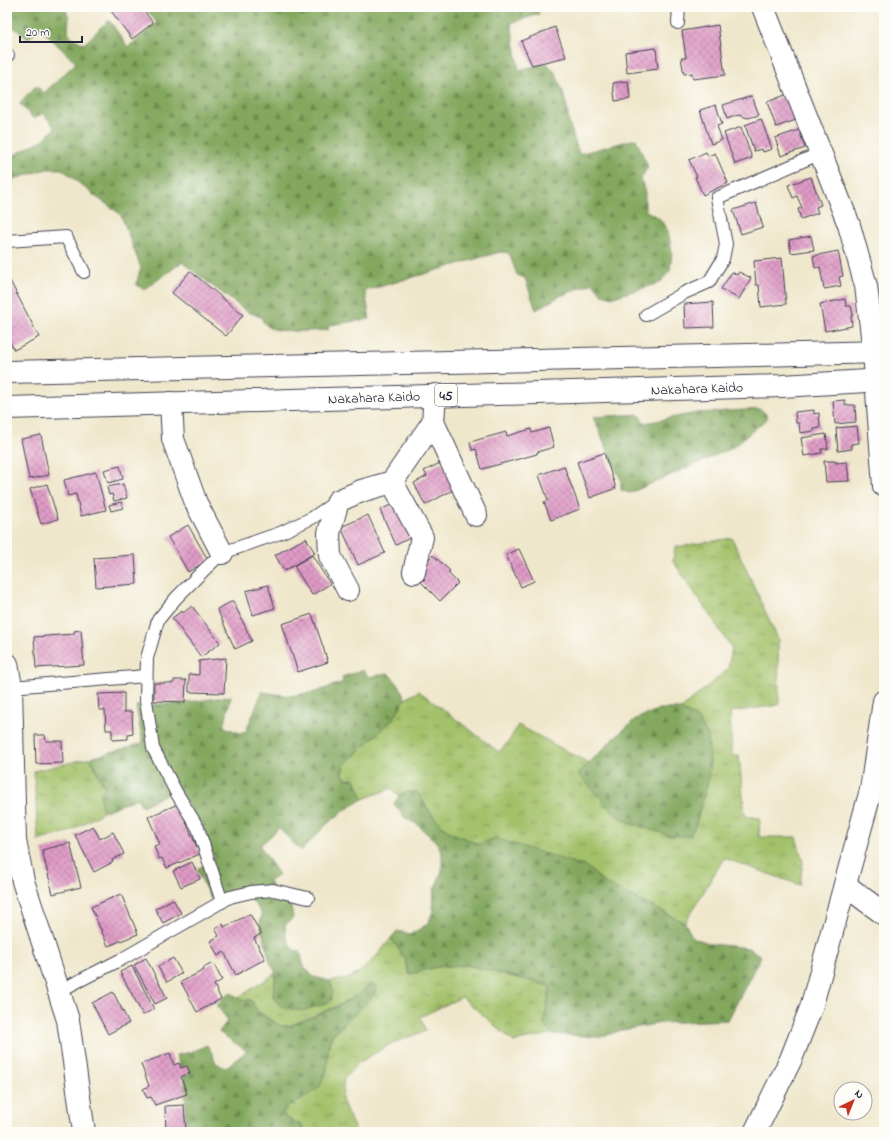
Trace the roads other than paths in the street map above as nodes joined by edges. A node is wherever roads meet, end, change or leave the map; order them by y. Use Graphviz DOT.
graph roads {
  1 [pos="678,7"];
  2 [pos="764,7"];
  3 [pos="678,23"];
  4 [pos="821,153"];
  5 [pos="7,242"];
  6 [pos="84,272"];
  7 [pos="646,315"];
  8 [pos="879,352"];
  9 [pos="7,372"];
  10 [pos="880,380"];
  11 [pos="435,395"];
  12 [pos="171,403"];
  13 [pos="7,408"];
  14 [pos="433,422"];
  15 [pos="392,482"];
  16 [pos="884,486"];
  17 [pos="338,501"];
  18 [pos="476,515"];
  19 [pos="222,553"];
  20 [pos="414,572"];
  21 [pos="348,590"];
  22 [pos="7,664"];
  23 [pos="146,676"];
  24 [pos="11,687"];
  25 [pos="884,701"];
  26 [pos="10,713"];
  27 [pos="877,790"];
  28 [pos="845,884"];
  29 [pos="308,898"];
  30 [pos="222,902"];
  31 [pos="884,914"];
  32 [pos="59,991"];
  33 [pos="84,1132"];
  34 [pos="755,1132"];
  1 -- 3 [label="lane"];
  2 -- 4 [label="street"];
  4 -- 7 [label="lane"];
  4 -- 8 [label="street"];
  5 -- 6 [label="lane"];
  8 -- 9 [label="street"];
  8 -- 10 [label="street"];
  10 -- 11 [label="street, Nakahara Kaido / 45"];
  10 -- 16 [label="street"];
  11 -- 12 [label="street, Nakahara Kaido / 45"];
  11 -- 14 [label="street"];
  12 -- 13 [label="street, Nakahara Kaido / 45"];
  12 -- 19 [label="street"];
  14 -- 15 [label="street"];
  14 -- 18 [label="street"];
  15 -- 17 [label="street"];
  15 -- 20 [label="street"];
  17 -- 19 [label="lane"];
  17 -- 21 [label="street"];
  19 -- 23 [label="lane"];
  22 -- 24 [label="street"];
  23 -- 24 [label="lane"];
  23 -- 30 [label="lane"];
  24 -- 26 [label="street"];
  25 -- 27 [label="street"];
  26 -- 32 [label="street"];
  27 -- 28 [label="street"];
  28 -- 31 [label="street"];
  28 -- 34 [label="street"];
  29 -- 30 [label="lane"];
  30 -- 32 [label="lane"];
  32 -- 33 [label="street"];
}
